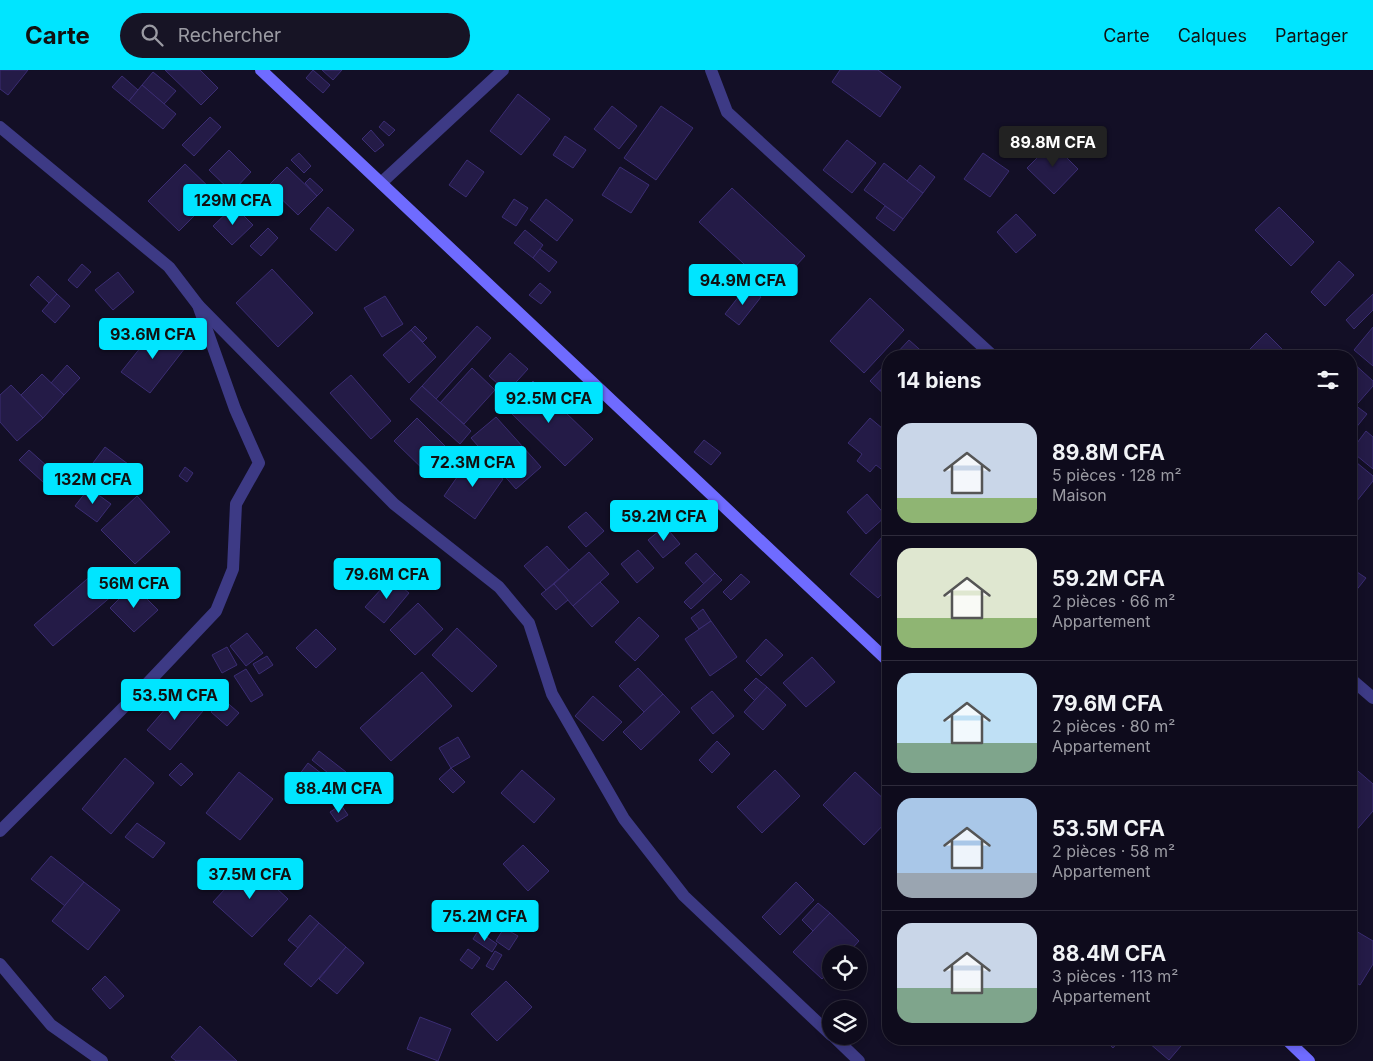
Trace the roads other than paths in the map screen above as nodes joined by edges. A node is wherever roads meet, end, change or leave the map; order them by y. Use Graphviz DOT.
graph roads {
  1 [pos="261,70"];
  2 [pos="503,70"];
  3 [pos="711,70"];
  4 [pos="0,127"];
  5 [pos="381,183"];
  6 [pos="198,305"];
  7 [pos="986,350"];
  8 [pos="882,655"];
  9 [pos="1357,684"];
  10 [pos="1373,698"];
  11 [pos="0,830"];
  12 [pos="0,964"];
  13 [pos="822,1027"];
  14 [pos="842,1045"];
  15 [pos="1292,1045"];
  16 [pos="102,1061"];
  17 [pos="859,1061"];
  18 [pos="1309,1061"];
  1 -- 5 [label="street"];
  2 -- 5 [label="street"];
  3 -- 7 [label="street"];
  4 -- 6 [label="street"];
  5 -- 8 [label="street"];
  6 -- 11 [label="street"];
  6 -- 13 [label="street"];
  9 -- 10 [label="street"];
  12 -- 16 [label="street"];
  14 -- 17 [label="street"];
  15 -- 18 [label="street"];
}
